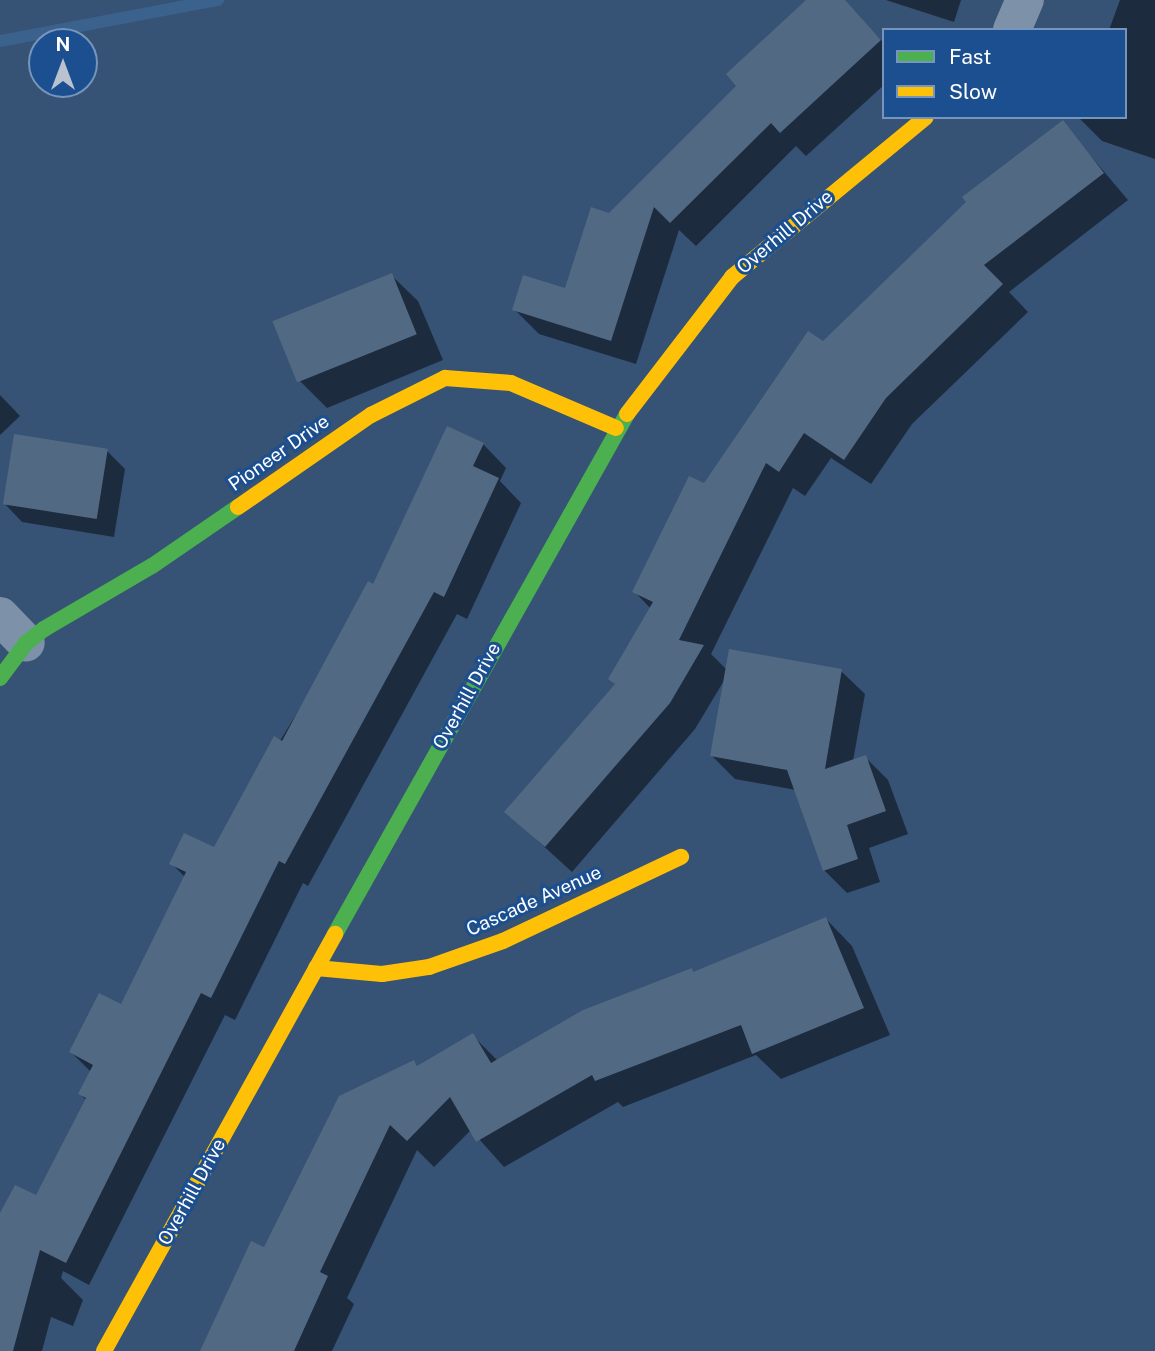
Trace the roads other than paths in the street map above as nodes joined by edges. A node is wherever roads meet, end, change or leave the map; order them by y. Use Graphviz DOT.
graph roads {
  1 [pos="1025,0"];
  2 [pos="1013,28"];
  3 [pos="924,119"];
  4 [pos="616,428"];
  5 [pos="0,616"];
  6 [pos="26,643"];
  7 [pos="0,678"];
  8 [pos="681,857"];
  9 [pos="316,968"];
  10 [pos="104,1351"];
  1 -- 2 [label="street"];
  3 -- 4 [label="street, Overhill Drive"];
  4 -- 6 [label="street, Pioneer Drive"];
  4 -- 9 [label="street, Overhill Drive"];
  5 -- 6 [label="street"];
  6 -- 7 [label="street, Pioneer Drive"];
  8 -- 9 [label="street, Cascade Avenue"];
  9 -- 10 [label="street, Overhill Drive"];
}
